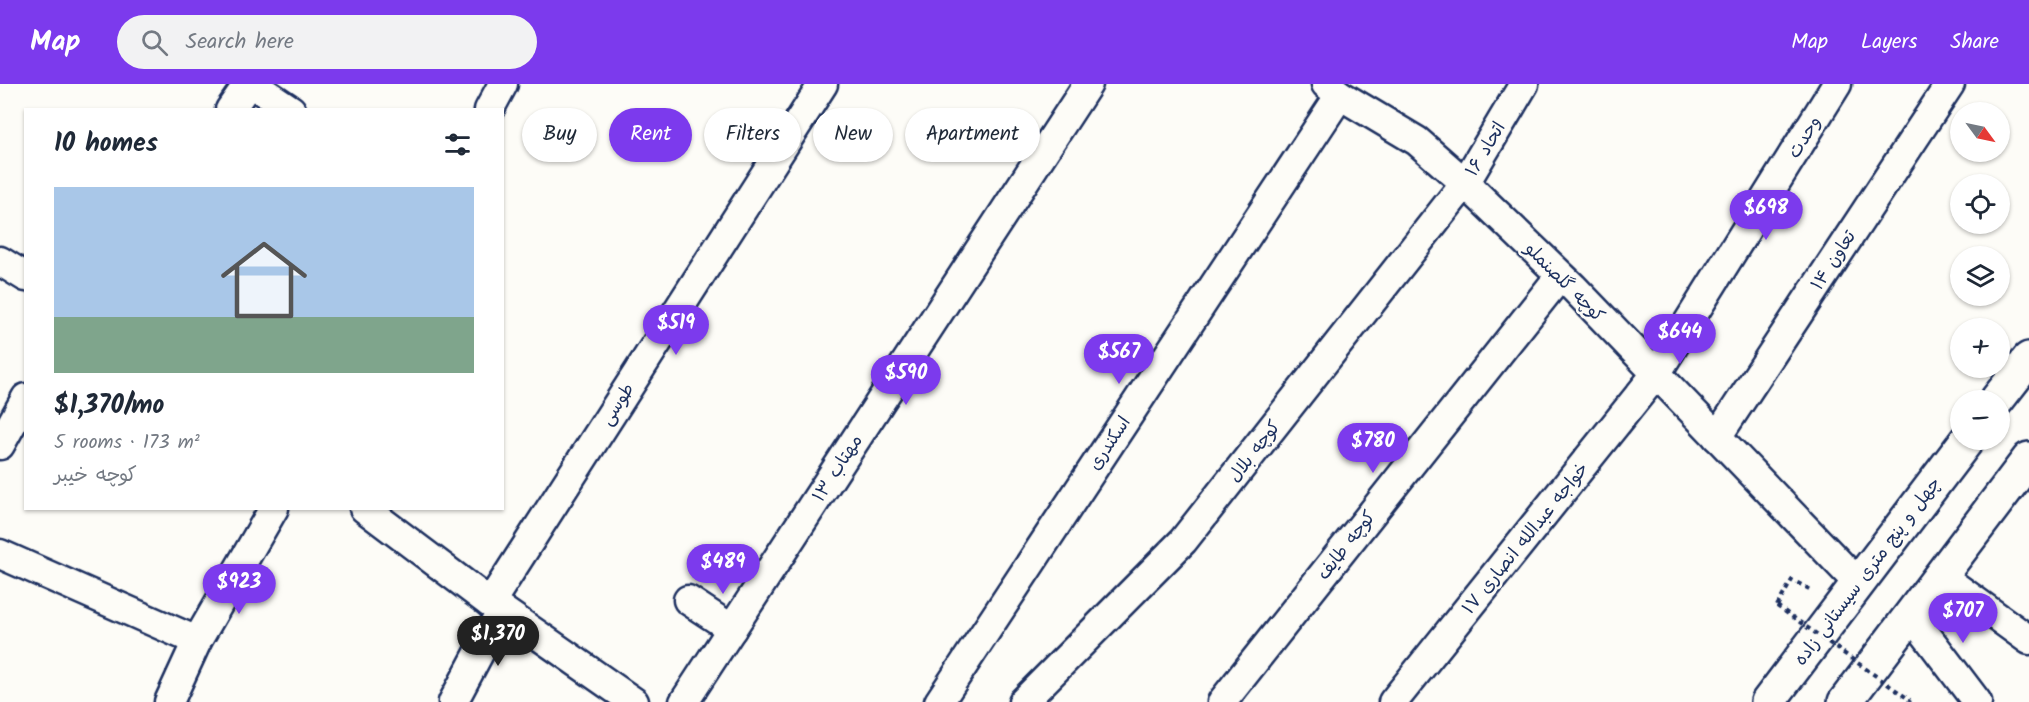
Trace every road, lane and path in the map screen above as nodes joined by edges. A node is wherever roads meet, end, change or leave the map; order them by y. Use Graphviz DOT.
graph roads {
  1 [pos="250,84"];
  2 [pos="503,84"];
  3 [pos="823,84"];
  4 [pos="1088,84"];
  5 [pos="1524,84"];
  6 [pos="1837,84"];
  7 [pos="1950,84"];
  8 [pos="1333,89"];
  9 [pos="232,108"];
  10 [pos="288,108"];
  11 [pos="490,108"];
  12 [pos="1465,183"];
  13 [pos="0,261"];
  14 [pos="24,276"];
  15 [pos="1560,276"];
  16 [pos="2029,359"];
  17 [pos="1656,374"];
  18 [pos="2005,390"];
  19 [pos="24,402"];
  20 [pos="1717,437"];
  21 [pos="0,445"];
  22 [pos="1959,450"];
  23 [pos="2029,459"];
  24 [pos="273,510"];
  25 [pos="367,510"];
  26 [pos="0,554"];
  27 [pos="1941,576"];
  28 [pos="1792,580"];
  29 [pos="1857,582"];
  30 [pos="688,600"];
  31 [pos="496,606"];
  32 [pos="1911,615"];
  33 [pos="732,629"];
  34 [pos="2029,640"];
  35 [pos="197,641"];
  36 [pos="1909,701"];
  37 [pos="169,702"];
  38 [pos="453,702"];
  39 [pos="634,702"];
  40 [pos="684,702"];
  41 [pos="939,702"];
  42 [pos="1023,702"];
  43 [pos="1222,702"];
  44 [pos="1393,702"];
  45 [pos="1768,702"];
  46 [pos="1845,702"];
  47 [pos="1977,702"];
  1 -- 9 [label="street"];
  1 -- 10 [label="street"];
  2 -- 11 [label="street"];
  3 -- 31 [label="street, طوسی"];
  4 -- 33 [label="street, مهتاب ۱۳"];
  5 -- 12 [label="street, اتحاد ۱۶"];
  6 -- 17 [label="street, وحدت"];
  7 -- 20 [label="street, تعاون ۱۴"];
  8 -- 12 [label="street, کوچه گلصنملو"];
  8 -- 41 [label="street, اسکندری"];
  12 -- 15 [label="street, کوچه گلصنملو"];
  12 -- 42 [label="street, کوچه بلال"];
  13 -- 14 [label="street"];
  15 -- 17 [label="street, کوچه گلصنملو"];
  15 -- 43 [label="street, کوچه طایف"];
  16 -- 18 [label="highway"];
  17 -- 20 [label="street, کوچه گلصنملو"];
  17 -- 44 [label="street, خواجه عبدالله انصاری ۱۷"];
  19 -- 21 [label="street"];
  20 -- 29 [label="street, کوچه گلصنملو"];
  22 -- 29 [label="highway, چهل و پنج متری سیستانی زاده"];
  23 -- 27 [label="highway"];
  24 -- 35 [label="street"];
  25 -- 31 [label="street"];
  26 -- 35 [label="street"];
  27 -- 32 [label="highway"];
  27 -- 34 [label="street"];
  28 -- 36 [label="path, bridge"];
  29 -- 45 [label="highway, چهل و پنج متری سیستانی زاده"];
  30 -- 33 [label="street"];
  31 -- 38 [label="street, طوسی"];
  31 -- 39 [label="street"];
  32 -- 46 [label="highway"];
  32 -- 47 [label="street"];
  33 -- 40 [label="street, مهتاب ۱۳"];
  35 -- 37 [label="street"];
}
